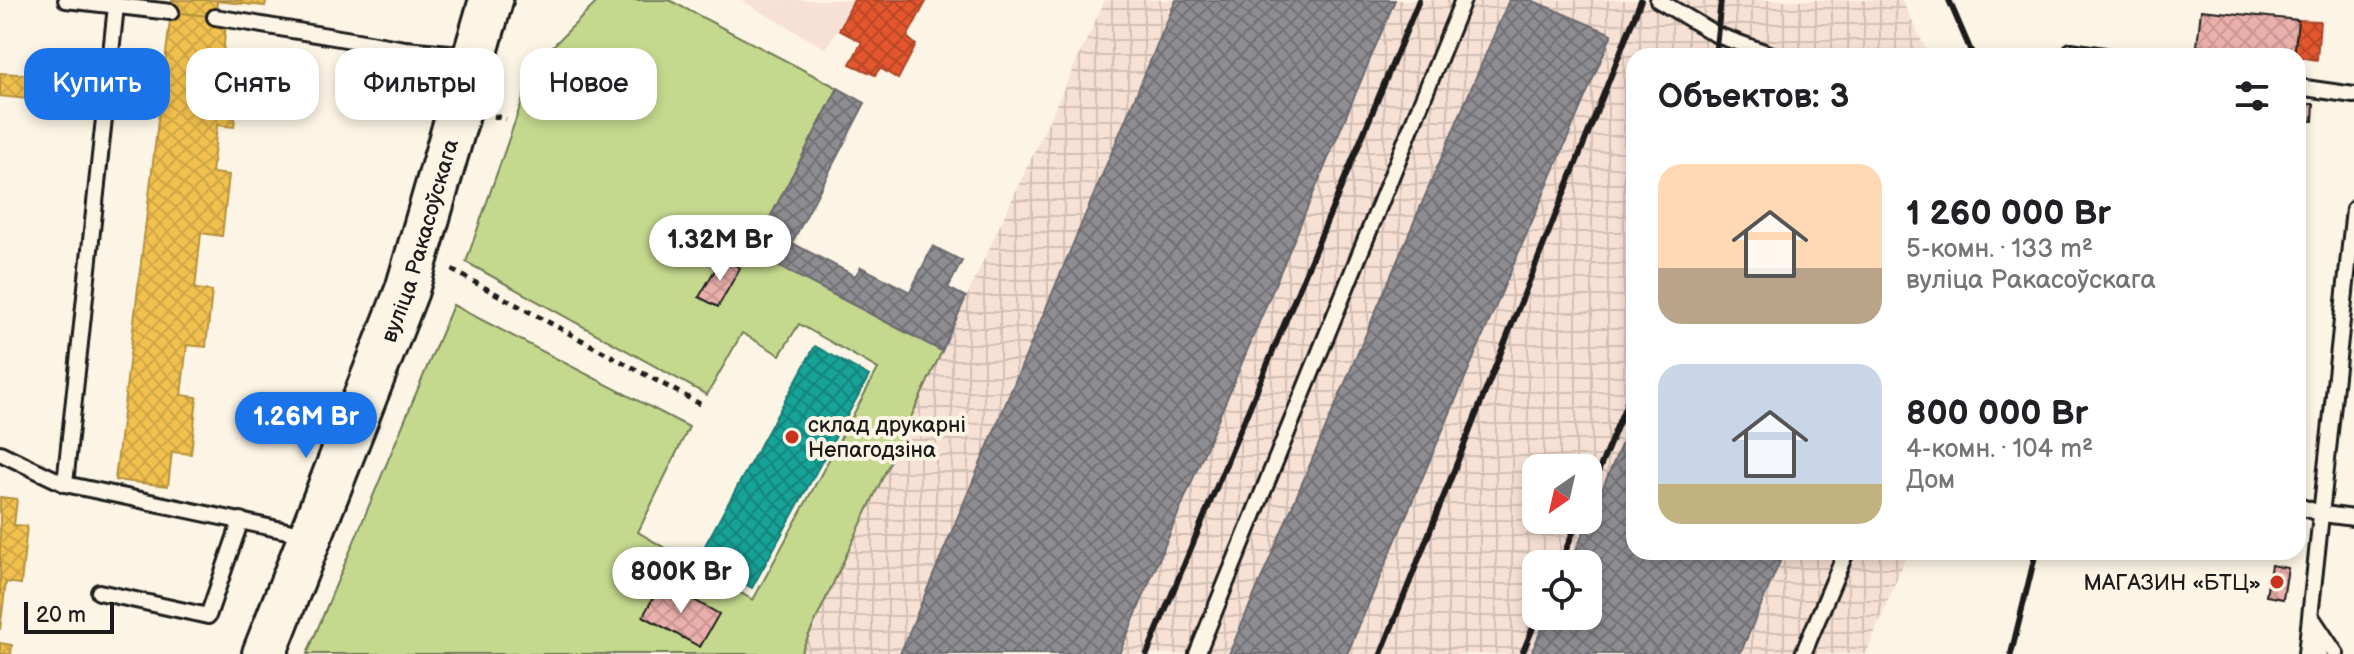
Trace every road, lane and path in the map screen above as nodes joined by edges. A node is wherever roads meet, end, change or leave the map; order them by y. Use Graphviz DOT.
graph roads {
  1 [pos="66,0"];
  2 [pos="491,0"];
  3 [pos="1463,0"];
  4 [pos="1658,0"];
  5 [pos="116,6"];
  6 [pos="171,12"];
  7 [pos="215,17"];
  8 [pos="399,48"];
  9 [pos="479,48"];
  10 [pos="1753,48"];
  11 [pos="2306,88"];
  12 [pos="2354,95"];
  13 [pos="458,120"];
  14 [pos="2354,209"];
  15 [pos="2352,256"];
  16 [pos="452,270"];
  17 [pos="700,404"];
  18 [pos="0,453"];
  19 [pos="65,484"];
  20 [pos="2306,509"];
  21 [pos="2323,514"];
  22 [pos="2354,518"];
  23 [pos="241,520"];
  24 [pos="312,537"];
  25 [pos="1843,560"];
  26 [pos="99,592"];
  27 [pos="2312,618"];
  28 [pos="264,654"];
  29 [pos="1197,654"];
  30 [pos="1803,654"];
  31 [pos="2306,654"];
  32 [pos="2319,654"];
  33 [pos="2336,654"];
  1 -- 5 [label="lane"];
  2 -- 9 [label="main road, вуліца Ракасоўскага"];
  3 -- 29 [label="lane"];
  4 -- 10 [label="lane"];
  5 -- 6 [label="lane"];
  5 -- 19 [label="lane"];
  7 -- 8 [label="lane"];
  11 -- 12 [label="lane"];
  13 -- 24 [label="main road, вуліца Ракасоўскага"];
  14 -- 15 [label="lane"];
  15 -- 21 [label="lane"];
  16 -- 17 [label="path"];
  18 -- 19 [label="lane"];
  19 -- 23 [label="lane"];
  20 -- 21 [label="lane"];
  21 -- 22 [label="lane"];
  21 -- 27 [label="lane"];
  23 -- 24 [label="lane"];
  23 -- 26 [label="lane"];
  24 -- 28 [label="main road, вуліца Ракасоўскага"];
  25 -- 30 [label="lane"];
  27 -- 31 [label="lane"];
  27 -- 32 [label="lane"];
  27 -- 33 [label="lane"];
}
